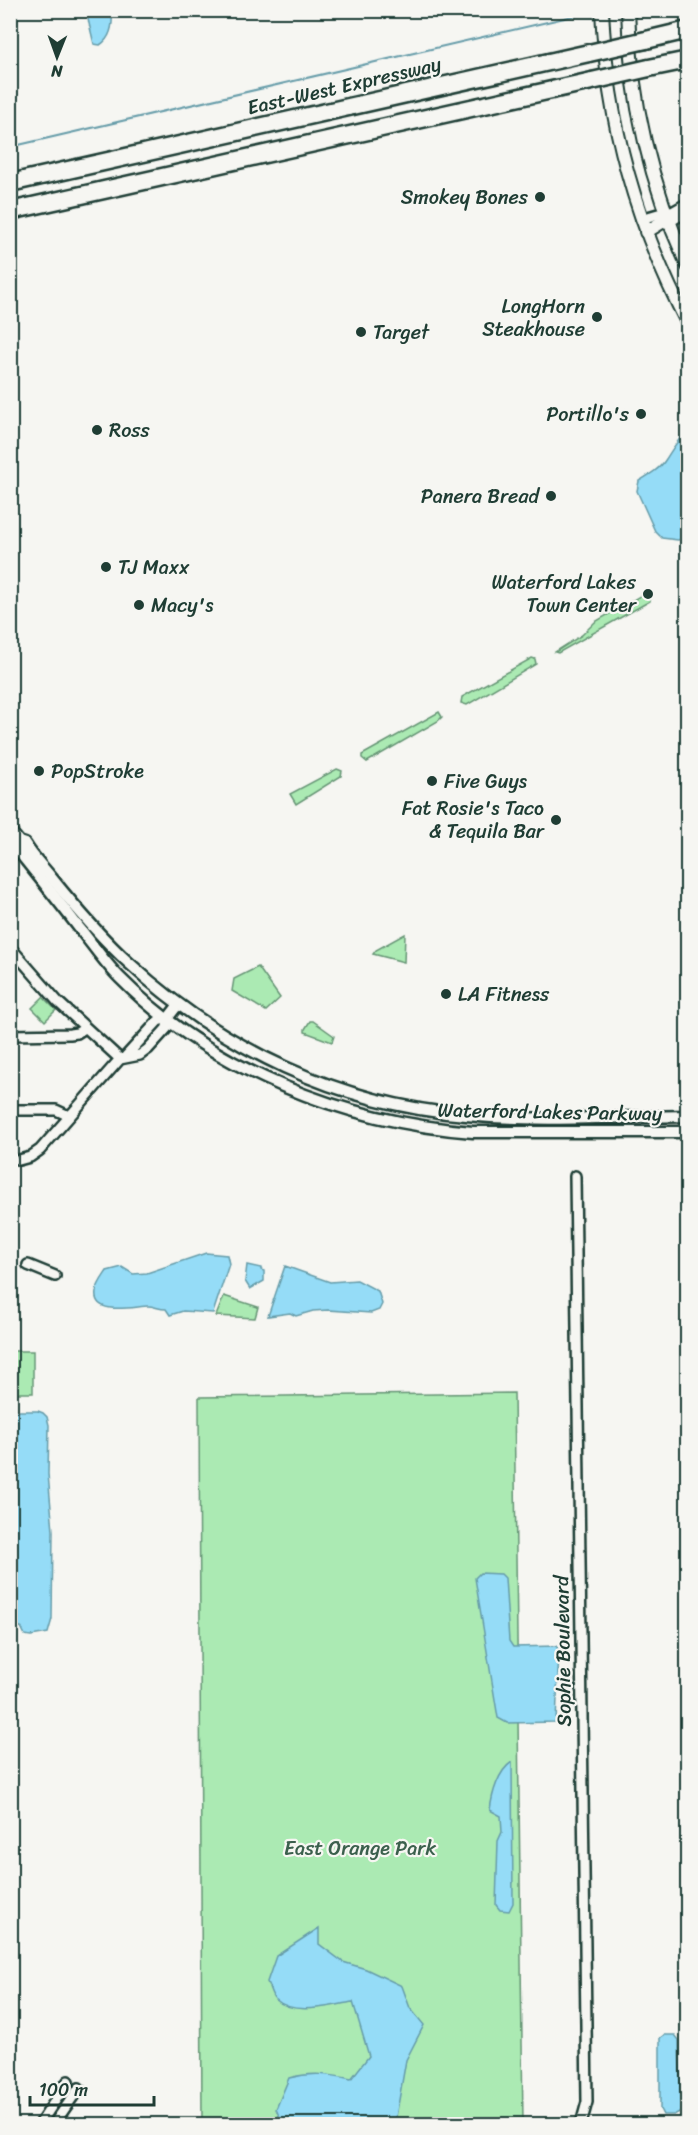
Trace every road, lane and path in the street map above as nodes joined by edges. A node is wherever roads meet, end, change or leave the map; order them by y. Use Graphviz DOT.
graph roads {
  1 [pos="602,10"];
  2 [pos="628,10"];
  3 [pos="687,30"];
  4 [pos="687,60"];
  5 [pos="10,183"];
  6 [pos="687,207"];
  7 [pos="10,211"];
  8 [pos="666,215"];
  9 [pos="641,219"];
  10 [pos="645,232"];
  11 [pos="687,266"];
  12 [pos="687,324"];
  13 [pos="10,831"];
  14 [pos="19,842"];
  15 [pos="10,947"];
  16 [pos="178,1005"];
  17 [pos="168,1018"];
  18 [pos="85,1028"];
  19 [pos="10,1035"];
  20 [pos="122,1058"];
  21 [pos="367,1098"];
  22 [pos="10,1110"];
  23 [pos="362,1113"];
  24 [pos="69,1116"];
  25 [pos="687,1116"];
  26 [pos="687,1132"];
  27 [pos="19,1160"];
  28 [pos="575,1176"];
  29 [pos="28,1266"];
  30 [pos="55,1276"];
  31 [pos="68,2081"];
  32 [pos="80,2088"];
  33 [pos="40,2124"];
  34 [pos="54,2124"];
  35 [pos="581,2124"];
  1 -- 9 [label="main road"];
  2 -- 8 [label="main road"];
  3 -- 5 [label="highway, East-West Expressway, bridge"];
  4 -- 7 [label="highway, bridge"];
  6 -- 8 [label="highway"];
  8 -- 9 [label="street"];
  8 -- 10 [label="main road"];
  8 -- 11 [label="main road"];
  9 -- 10 [label="main road"];
  10 -- 12 [label="main road"];
  13 -- 14 [label="street, Waterford Lakes Parkway"];
  14 -- 16 [label="street, Waterford Lakes Parkway"];
  14 -- 17 [label="street, Waterford Lakes Parkway"];
  15 -- 18 [label="street"];
  16 -- 17 [label="street"];
  16 -- 21 [label="street, Waterford Lakes Parkway"];
  17 -- 20 [label="street"];
  17 -- 23 [label="street, Waterford Lakes Parkway"];
  18 -- 19 [label="street"];
  18 -- 20 [label="street"];
  20 -- 24 [label="street"];
  21 -- 23 [label="street"];
  21 -- 25 [label="street, Waterford Lakes Parkway"];
  22 -- 24 [label="street"];
  23 -- 26 [label="street, Waterford Lakes Parkway"];
  24 -- 27 [label="street"];
  28 -- 35 [label="street, Sophie Boulevard"];
  29 -- 30 [label="street"];
  31 -- 33 [label="street"];
  32 -- 34 [label="street"];
}
